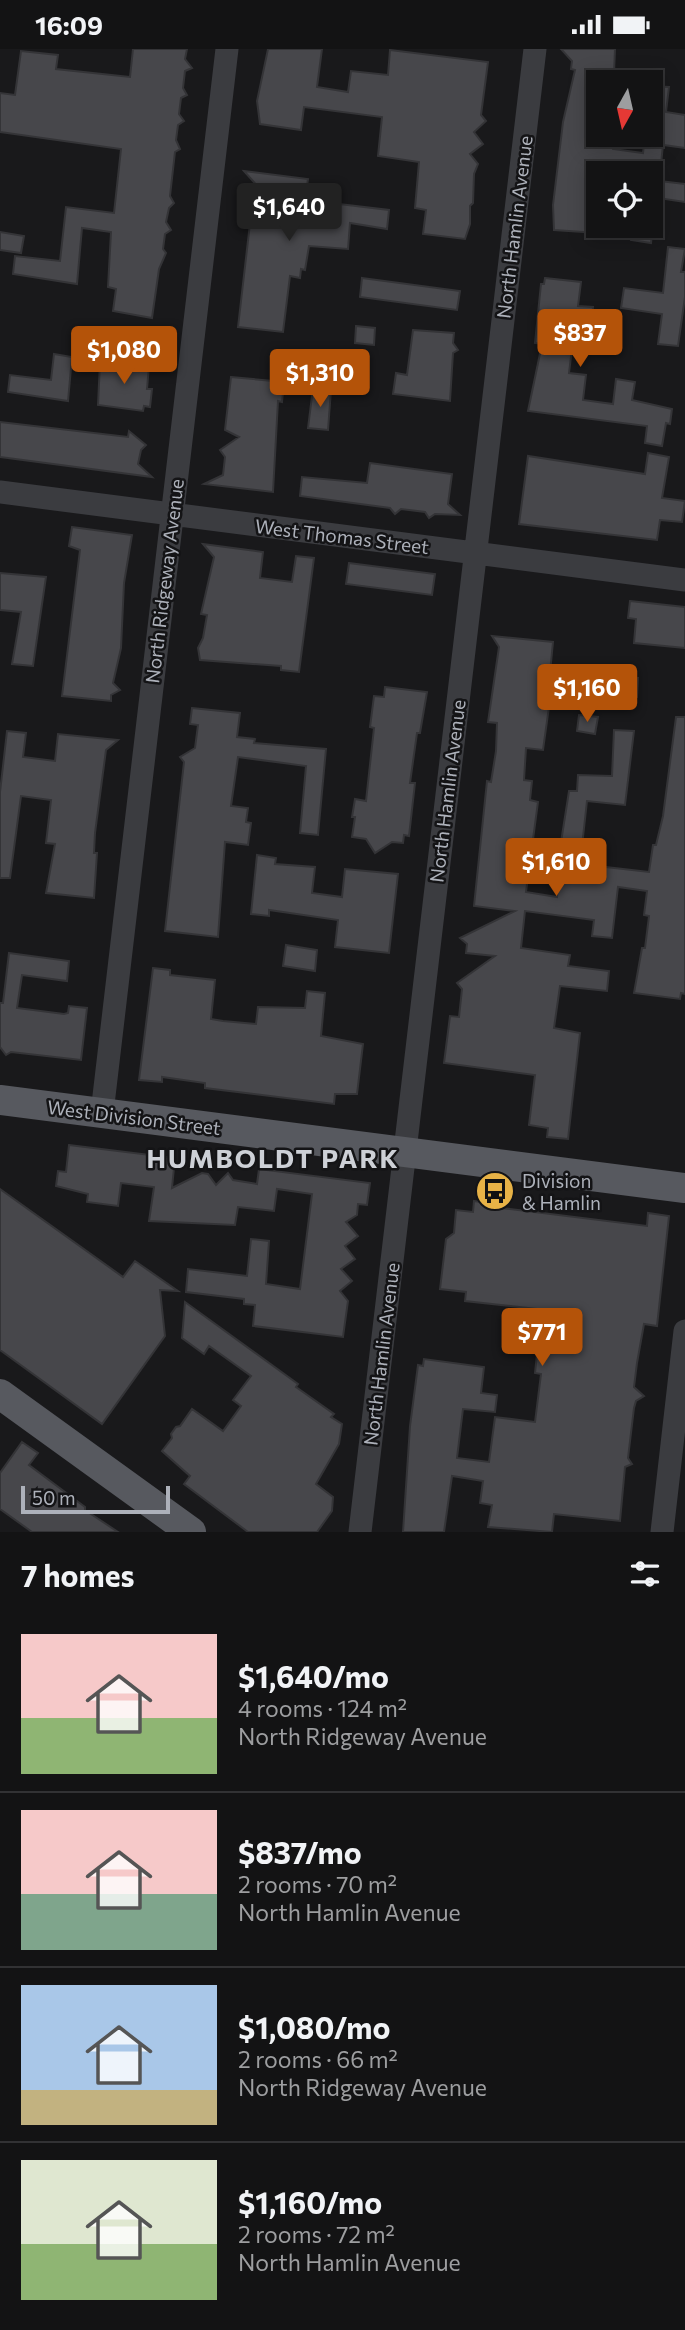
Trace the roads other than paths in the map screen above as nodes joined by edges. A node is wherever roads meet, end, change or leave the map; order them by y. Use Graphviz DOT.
graph roads {
  1 [pos="227,49"];
  2 [pos="535,49"];
  3 [pos="0,492"];
  4 [pos="172,514"];
  5 [pos="475,553"];
  6 [pos="685,580"];
  7 [pos="0,1100"];
  8 [pos="102,1113"];
  9 [pos="404,1151"];
  10 [pos="685,1188"];
  11 [pos="685,1331"];
  12 [pos="0,1394"];
  13 [pos="191,1532"];
  14 [pos="360,1532"];
  15 [pos="662,1532"];
  1 -- 4 [label="street, North Ridgeway Avenue"];
  2 -- 5 [label="street, North Hamlin Avenue"];
  3 -- 4 [label="street, West Thomas Street"];
  4 -- 5 [label="street, West Thomas Street"];
  4 -- 8 [label="street, North Ridgeway Avenue"];
  5 -- 6 [label="street, West Thomas Street"];
  5 -- 9 [label="street, North Hamlin Avenue"];
  7 -- 8 [label="main road, West Division Street"];
  8 -- 9 [label="main road, West Division Street"];
  9 -- 10 [label="main road, West Division Street"];
  9 -- 14 [label="street, North Hamlin Avenue"];
  11 -- 15 [label="street"];
  12 -- 13 [label="main road"];
}
